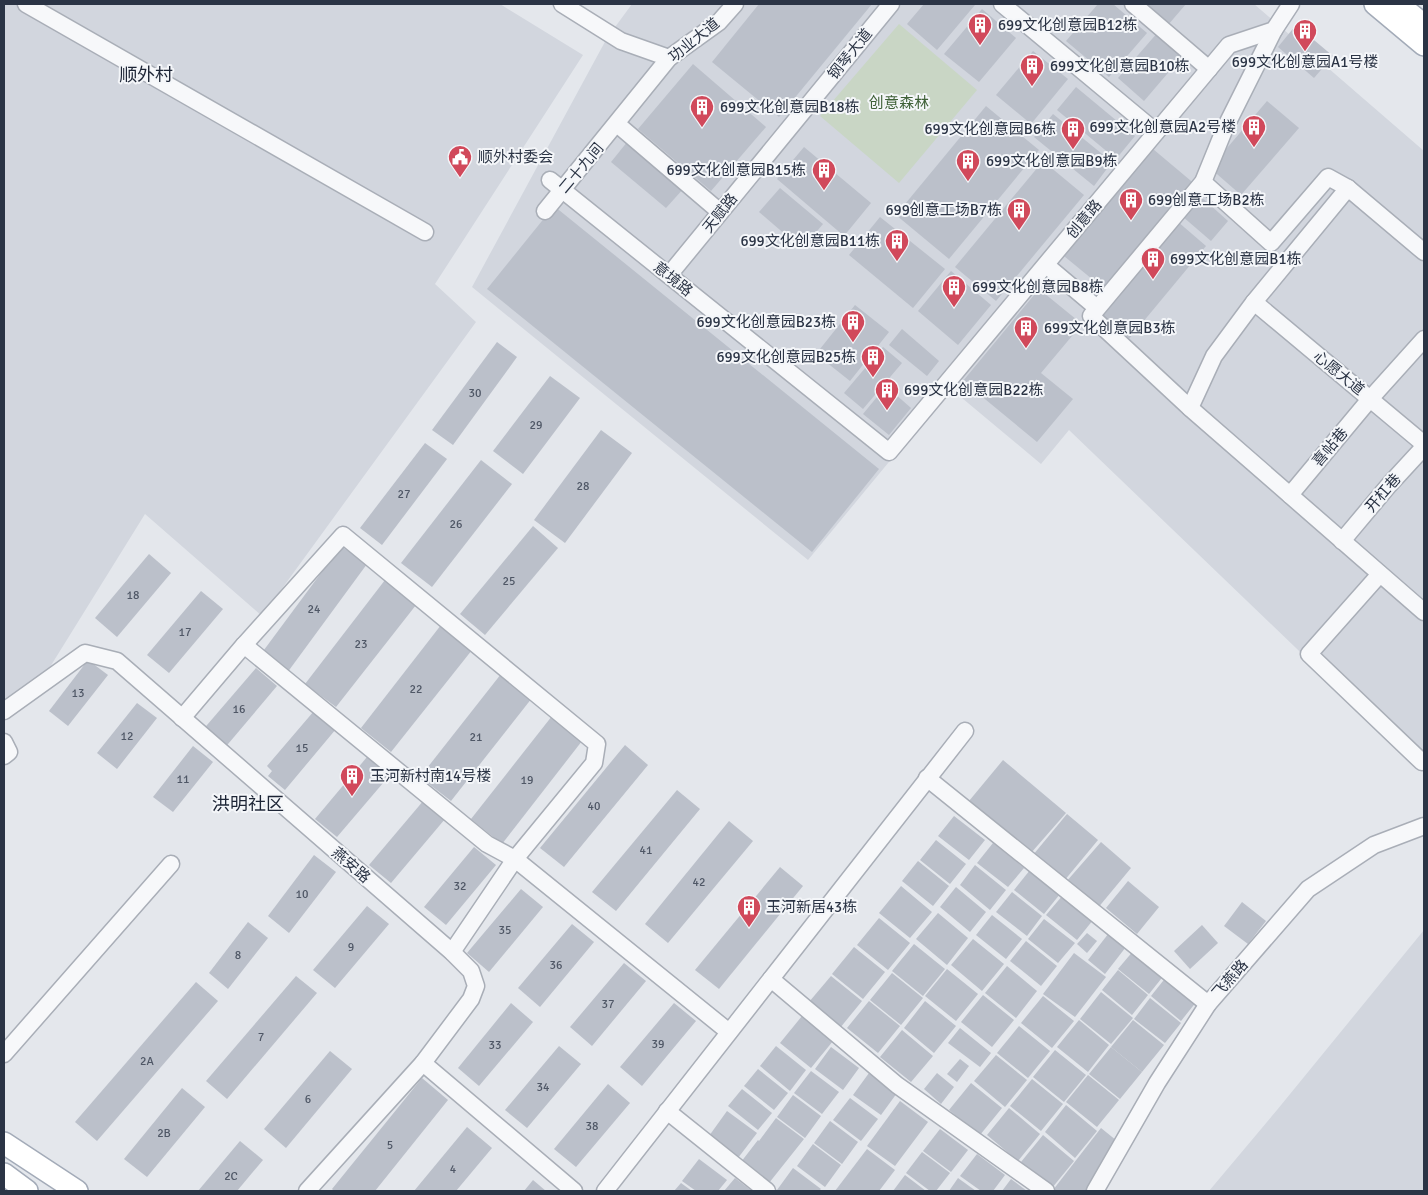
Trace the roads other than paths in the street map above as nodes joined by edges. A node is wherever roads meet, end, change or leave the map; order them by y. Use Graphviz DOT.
graph roads {
  1 [pos="26,4"];
  2 [pos="562,4"];
  3 [pos="735,4"];
  4 [pos="891,4"];
  5 [pos="1002,4"];
  6 [pos="1133,4"];
  7 [pos="1291,4"];
  8 [pos="1375,4"];
  9 [pos="1398,4"];
  10 [pos="1424,25"];
  11 [pos="1274,30"];
  12 [pos="1424,45"];
  13 [pos="670,58"];
  14 [pos="1209,69"];
  15 [pos="617,124"];
  16 [pos="790,127"];
  17 [pos="1156,132"];
  18 [pos="1203,182"];
  19 [pos="557,185"];
  20 [pos="1348,188"];
  21 [pos="545,211"];
  22 [pos="720,212"];
  23 [pos="425,232"];
  24 [pos="1424,252"];
  25 [pos="1046,265"];
  26 [pos="669,275"];
  27 [pos="1254,302"];
  28 [pos="1097,308"];
  29 [pos="1424,338"];
  30 [pos="1370,399"];
  31 [pos="1190,408"];
  32 [pos="1424,445"];
  33 [pos="889,452"];
  34 [pos="1290,495"];
  35 [pos="1342,541"];
  36 [pos="1380,574"];
  37 [pos="1423,609"];
  38 [pos="244,646"];
  39 [pos="4,711"];
  40 [pos="182,718"];
  41 [pos="965,731"];
  42 [pos="4,742"];
  43 [pos="4,756"];
  44 [pos="1424,760"];
  45 [pos="927,778"];
  46 [pos="1424,826"];
  47 [pos="515,858"];
  48 [pos="171,864"];
  49 [pos="452,952"];
  50 [pos="771,979"];
  51 [pos="1208,1004"];
  52 [pos="729,1032"];
  53 [pos="4,1054"];
  54 [pos="423,1063"];
  55 [pos="668,1111"];
  56 [pos="4,1143"];
  57 [pos="4,1174"];
  58 [pos="27,1191"];
  59 [pos="77,1191"];
  60 [pos="307,1191"];
  61 [pos="574,1191"];
  62 [pos="605,1191"];
  63 [pos="767,1191"];
  64 [pos="1046,1191"];
  65 [pos="1096,1191"];
  1 -- 23 [label="street"];
  2 -- 13 [label="street"];
  3 -- 13 [label="street, 功业大道"];
  4 -- 16 [label="street, 钢琴大道"];
  5 -- 17 [label="street"];
  6 -- 14 [label="street"];
  7 -- 11 [label="street"];
  8 -- 12 [label="main road"];
  9 -- 10 [label="main road"];
  11 -- 14 [label="street, 创意路"];
  11 -- 18 [label="street"];
  13 -- 15 [label="street, 功业大道"];
  14 -- 17 [label="street, 创意路"];
  15 -- 19 [label="street, 二十九间"];
  15 -- 22 [label="street"];
  16 -- 22 [label="street, 天赋路"];
  17 -- 25 [label="street, 创意路"];
  18 -- 20 [label="street"];
  18 -- 28 [label="street"];
  19 -- 21 [label="street, 二十九间"];
  19 -- 26 [label="street, 意境路"];
  20 -- 24 [label="street"];
  20 -- 27 [label="street"];
  22 -- 26 [label="street, 天赋路"];
  25 -- 28 [label="street"];
  25 -- 33 [label="street, 创意路"];
  26 -- 33 [label="street, 意境路"];
  27 -- 30 [label="street, 心愿大道"];
  27 -- 31 [label="street"];
  28 -- 31 [label="street"];
  29 -- 30 [label="street, 喜帖巷"];
  30 -- 32 [label="street, 心愿大道"];
  30 -- 34 [label="street, 喜帖巷"];
  31 -- 34 [label="street"];
  32 -- 35 [label="street, 开杠巷"];
  34 -- 35 [label="street"];
  35 -- 36 [label="street"];
  36 -- 37 [label="street"];
  36 -- 44 [label="street"];
  38 -- 40 [label="street"];
  38 -- 47 [label="street"];
  38 -- 47 [label="street"];
  39 -- 40 [label="street, 燕安路"];
  40 -- 49 [label="street, 燕安路"];
  41 -- 45 [label="street"];
  42 -- 43 [label="street"];
  45 -- 50 [label="street"];
  45 -- 51 [label="street"];
  46 -- 51 [label="street, 飞燕路"];
  47 -- 49 [label="street"];
  47 -- 52 [label="street"];
  48 -- 53 [label="street"];
  49 -- 54 [label="street, 燕安路"];
  50 -- 52 [label="street"];
  50 -- 64 [label="street"];
  51 -- 65 [label="street, 飞燕路"];
  52 -- 55 [label="street"];
  54 -- 60 [label="street, 燕安路"];
  54 -- 61 [label="street"];
  55 -- 62 [label="street"];
  55 -- 63 [label="street"];
  56 -- 59 [label="main road"];
  57 -- 58 [label="main road"];
}
